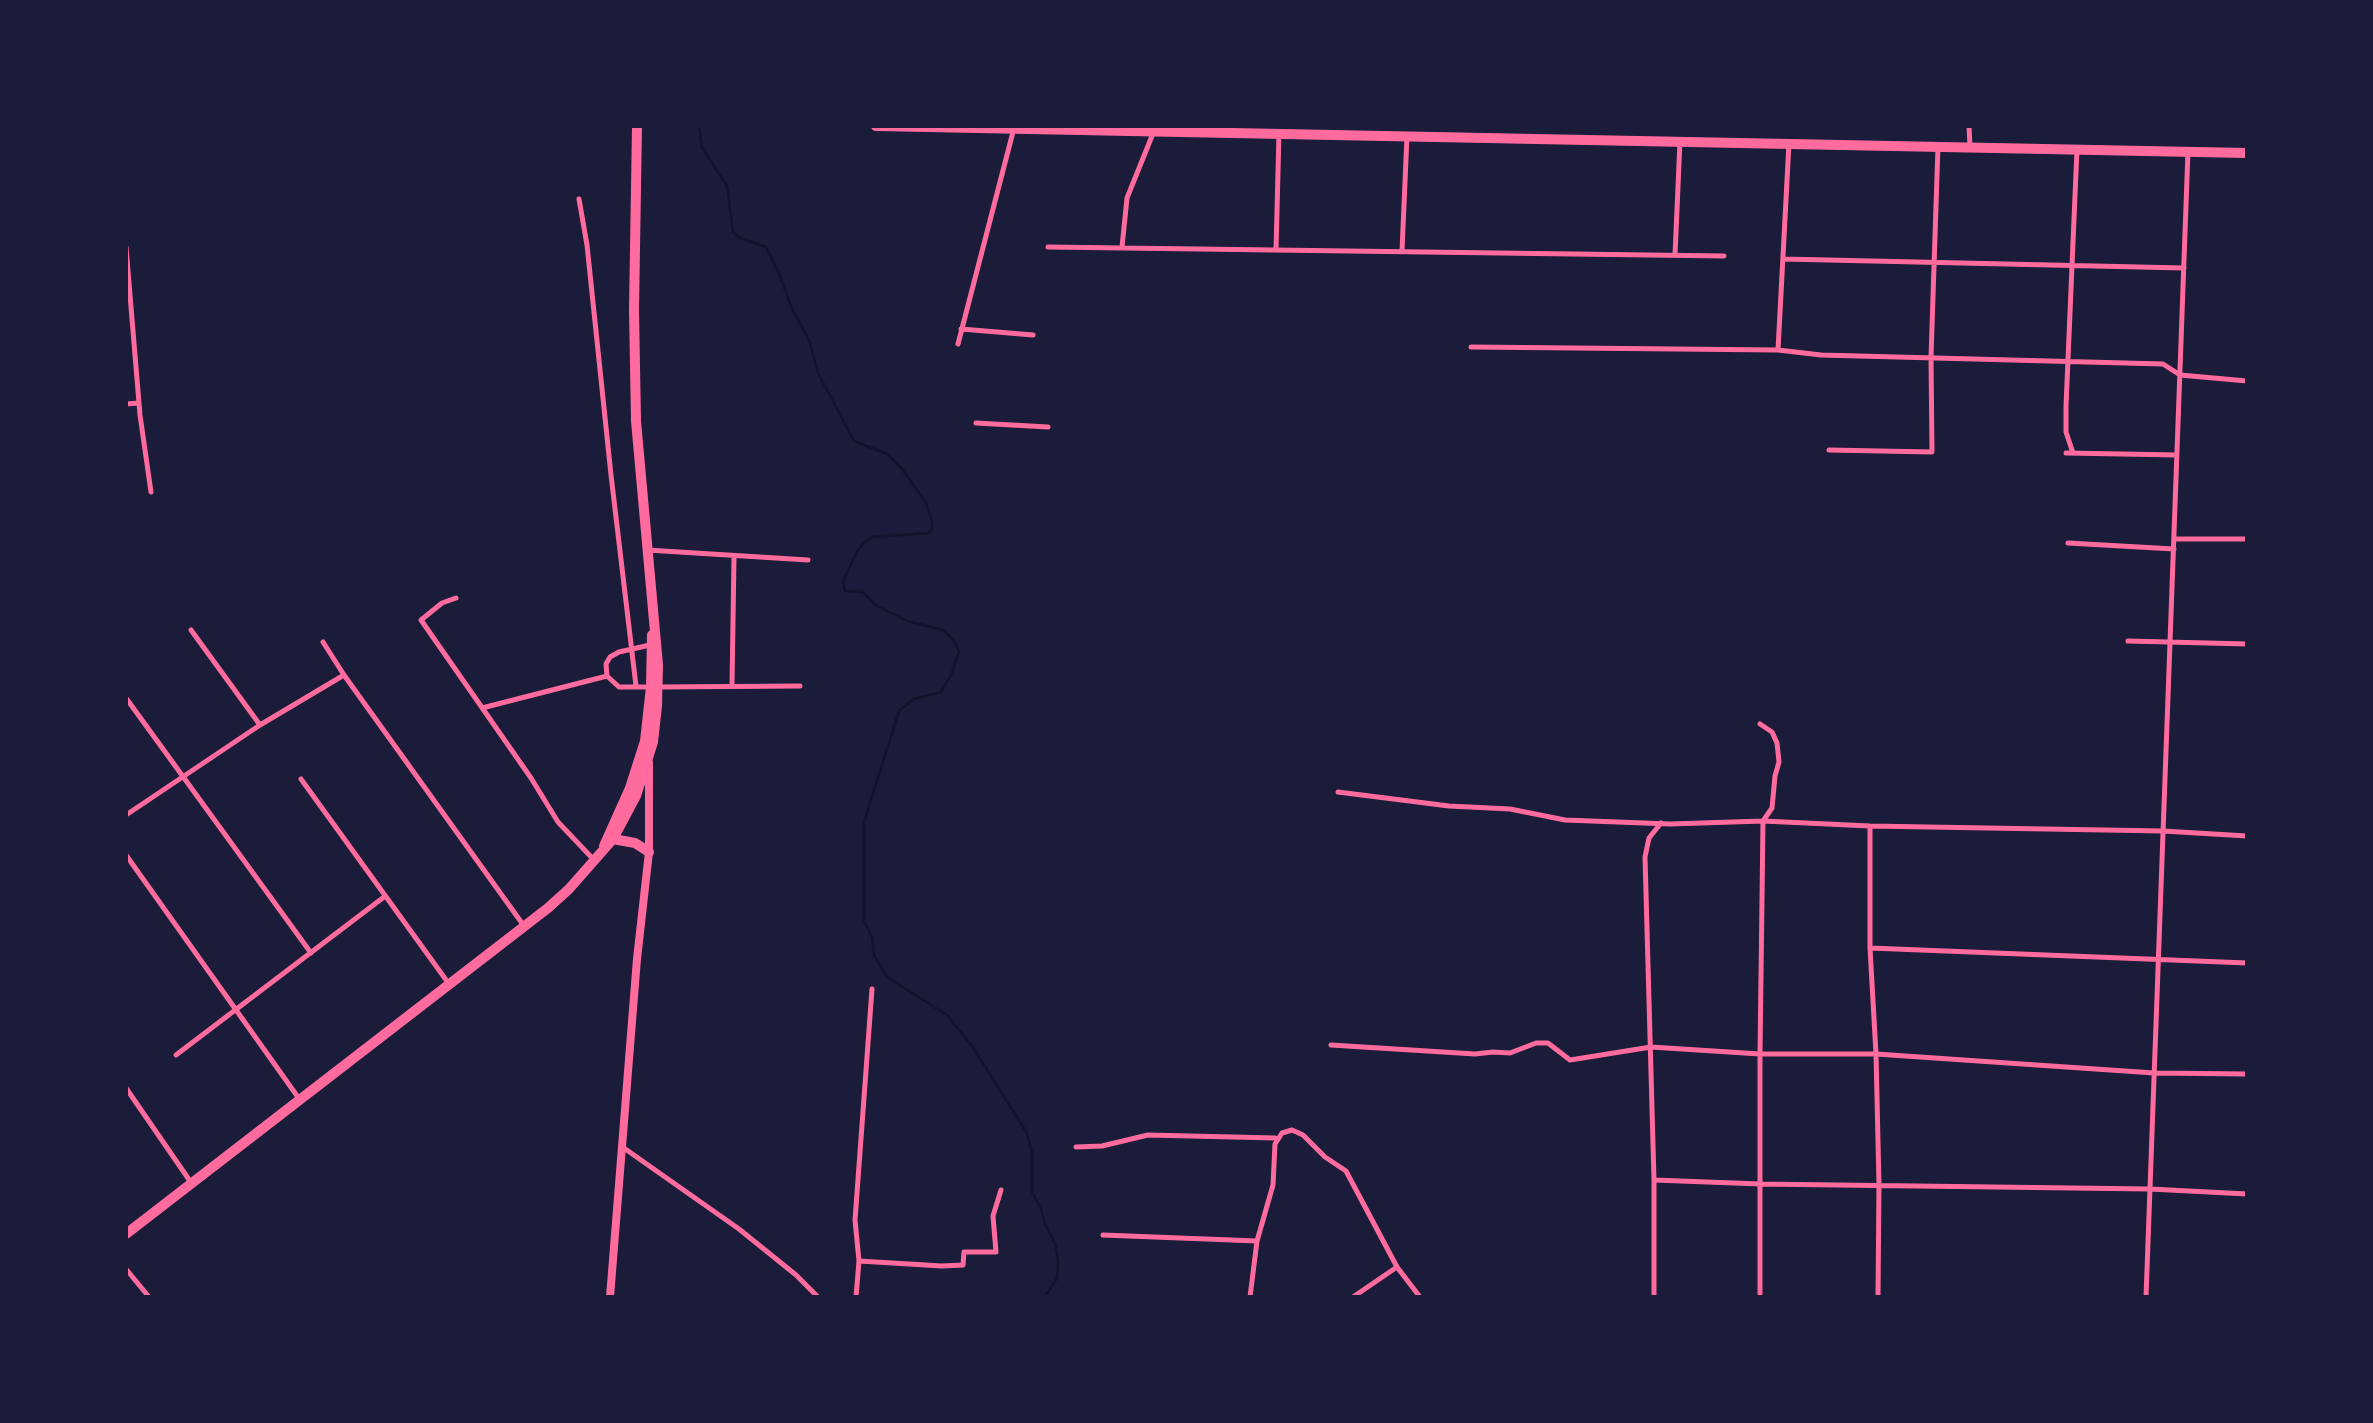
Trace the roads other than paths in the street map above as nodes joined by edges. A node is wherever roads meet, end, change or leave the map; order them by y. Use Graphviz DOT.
graph roads {
  1 [pos="637,126"];
  2 [pos="876,126"];
  3 [pos="1969,126"];
  4 [pos="990,127"];
  5 [pos="1013,128"];
  6 [pos="1154,131"];
  7 [pos="1279,133"];
  8 [pos="1407,136"];
  9 [pos="1681,141"];
  10 [pos="1789,143"];
  11 [pos="1938,146"];
  12 [pos="1970,147"];
  13 [pos="2077,149"];
  14 [pos="2188,151"];
  15 [pos="2247,153"];
  16 [pos="579,199"];
  17 [pos="126,247"];
  18 [pos="1048,247"];
  19 [pos="1122,247"];
  20 [pos="1276,250"];
  21 [pos="1402,251"];
  22 [pos="1675,256"];
  23 [pos="1724,256"];
  24 [pos="1783,258"];
  25 [pos="1934,264"];
  26 [pos="2073,265"];
  27 [pos="2184,268"];
  28 [pos="961,329"];
  29 [pos="1033,335"];
  30 [pos="958,344"];
  31 [pos="1471,347"];
  32 [pos="1778,351"];
  33 [pos="1931,357"];
  34 [pos="2067,362"];
  35 [pos="2180,374"];
  36 [pos="2247,381"];
  37 [pos="139,403"];
  38 [pos="126,404"];
  39 [pos="976,423"];
  40 [pos="1048,426"];
  41 [pos="1829,450"];
  42 [pos="2177,455"];
  43 [pos="151,492"];
  44 [pos="2174,538"];
  45 [pos="2247,539"];
  46 [pos="2068,543"];
  47 [pos="2174,549"];
  48 [pos="647,550"];
  49 [pos="734,557"];
  50 [pos="808,560"];
  51 [pos="456,598"];
  52 [pos="653,624"];
  53 [pos="191,630"];
  54 [pos="2128,641"];
  55 [pos="323,642"];
  56 [pos="2170,642"];
  57 [pos="2247,644"];
  58 [pos="650,645"];
  59 [pos="632,649"];
  60 [pos="344,675"];
  61 [pos="607,676"];
  62 [pos="732,686"];
  63 [pos="800,686"];
  64 [pos="636,687"];
  65 [pos="655,687"];
  66 [pos="126,698"];
  67 [pos="482,708"];
  68 [pos="1760,724"];
  69 [pos="260,725"];
  70 [pos="649,758"];
  71 [pos="183,776"];
  72 [pos="301,779"];
  73 [pos="1338,792"];
  74 [pos="126,815"];
  75 [pos="1763,821"];
  76 [pos="1661,823"];
  77 [pos="1870,826"];
  78 [pos="2163,831"];
  79 [pos="2247,836"];
  80 [pos="613,839"];
  81 [pos="649,852"];
  82 [pos="126,855"];
  83 [pos="598,857"];
  84 [pos="384,897"];
  85 [pos="524,926"];
  86 [pos="1870,948"];
  87 [pos="311,953"];
  88 [pos="2159,961"];
  89 [pos="2247,963"];
  90 [pos="449,984"];
  91 [pos="872,989"];
  92 [pos="236,1011"];
  93 [pos="1331,1045"];
  94 [pos="1651,1047"];
  95 [pos="1759,1054"];
  96 [pos="1876,1054"];
  97 [pos="176,1055"];
  98 [pos="2154,1073"];
  99 [pos="2247,1074"];
  100 [pos="126,1088"];
  101 [pos="300,1100"];
  102 [pos="1275,1138"];
  103 [pos="621,1146"];
  104 [pos="1076,1147"];
  105 [pos="1654,1180"];
  106 [pos="192,1184"];
  107 [pos="1759,1184"];
  108 [pos="1879,1185"];
  109 [pos="2150,1189"];
  110 [pos="1000,1190"];
  111 [pos="2247,1194"];
  112 [pos="126,1234"];
  113 [pos="1103,1235"];
  114 [pos="1257,1241"];
  115 [pos="859,1261"];
  116 [pos="1397,1267"];
  117 [pos="126,1269"];
  118 [pos="149,1297"];
  119 [pos="610,1297"];
  120 [pos="818,1297"];
  121 [pos="856,1297"];
  122 [pos="1250,1297"];
  123 [pos="1353,1297"];
  124 [pos="1420,1297"];
  125 [pos="1654,1297"];
  126 [pos="1760,1297"];
  127 [pos="1878,1297"];
  128 [pos="2146,1297"];
  1 -- 48 [label="highway"];
  2 -- 4 [label="highway"];
  3 -- 12 [label="street"];
  4 -- 5 [label="highway"];
  5 -- 6 [label="highway"];
  5 -- 28 [label="street"];
  6 -- 7 [label="highway"];
  6 -- 19 [label="street"];
  7 -- 8 [label="highway"];
  7 -- 20 [label="street"];
  8 -- 9 [label="highway"];
  8 -- 21 [label="street"];
  9 -- 10 [label="highway"];
  9 -- 22 [label="street"];
  10 -- 11 [label="highway"];
  10 -- 24 [label="street"];
  11 -- 12 [label="highway"];
  11 -- 25 [label="street"];
  12 -- 13 [label="highway"];
  13 -- 14 [label="highway"];
  13 -- 26 [label="street"];
  14 -- 15 [label="highway"];
  14 -- 27 [label="street"];
  16 -- 59 [label="street"];
  17 -- 37 [label="street"];
  18 -- 19 [label="street"];
  19 -- 20 [label="street"];
  20 -- 21 [label="street"];
  21 -- 22 [label="street"];
  22 -- 23 [label="street"];
  24 -- 25 [label="street"];
  24 -- 32 [label="street"];
  25 -- 26 [label="street"];
  25 -- 33 [label="street"];
  26 -- 27 [label="street"];
  26 -- 34 [label="street"];
  27 -- 35 [label="street"];
  28 -- 29 [label="street"];
  28 -- 30 [label="street"];
  31 -- 32 [label="street"];
  32 -- 33 [label="street"];
  33 -- 34 [label="street"];
  33 -- 41 [label="street"];
  34 -- 35 [label="street"];
  34 -- 42 [label="street"];
  35 -- 36 [label="street"];
  35 -- 42 [label="street"];
  37 -- 38 [label="street"];
  37 -- 43 [label="street"];
  39 -- 40 [label="street"];
  42 -- 44 [label="street"];
  44 -- 45 [label="street"];
  44 -- 47 [label="street"];
  46 -- 47 [label="street"];
  47 -- 56 [label="street"];
  48 -- 49 [label="street"];
  48 -- 52 [label="highway"];
  49 -- 50 [label="street"];
  49 -- 62 [label="street"];
  51 -- 67 [label="street"];
  52 -- 58 [label="highway"];
  52 -- 65 [label="highway"];
  53 -- 69 [label="street"];
  54 -- 56 [label="street"];
  55 -- 60 [label="street"];
  56 -- 57 [label="street"];
  56 -- 78 [label="street"];
  58 -- 59 [label="street"];
  58 -- 65 [label="highway"];
  59 -- 61 [label="street"];
  59 -- 64 [label="street"];
  60 -- 69 [label="street"];
  60 -- 85 [label="street"];
  61 -- 64 [label="street"];
  61 -- 67 [label="street"];
  62 -- 63 [label="street"];
  62 -- 65 [label="street"];
  64 -- 65 [label="street"];
  65 -- 70 [label="highway"];
  65 -- 83 [label="highway"];
  66 -- 71 [label="street"];
  67 -- 83 [label="street"];
  68 -- 75 [label="street"];
  69 -- 71 [label="street"];
  70 -- 80 [label="highway"];
  70 -- 81 [label="main road"];
  71 -- 74 [label="street"];
  71 -- 87 [label="street"];
  72 -- 84 [label="street"];
  73 -- 76 [label="street"];
  75 -- 76 [label="street"];
  75 -- 77 [label="street"];
  75 -- 95 [label="street"];
  76 -- 94 [label="street"];
  77 -- 78 [label="street"];
  77 -- 86 [label="street"];
  78 -- 79 [label="street"];
  78 -- 88 [label="street"];
  80 -- 81 [label="highway"];
  80 -- 83 [label="highway"];
  81 -- 103 [label="main road"];
  82 -- 92 [label="street"];
  83 -- 85 [label="highway"];
  84 -- 87 [label="street"];
  84 -- 90 [label="street"];
  85 -- 90 [label="highway"];
  86 -- 88 [label="street"];
  86 -- 96 [label="street"];
  87 -- 92 [label="street"];
  88 -- 89 [label="street"];
  88 -- 98 [label="street"];
  90 -- 101 [label="highway"];
  91 -- 115 [label="street"];
  92 -- 97 [label="street"];
  92 -- 101 [label="street"];
  93 -- 94 [label="street"];
  94 -- 95 [label="street"];
  94 -- 105 [label="street"];
  95 -- 96 [label="street"];
  95 -- 107 [label="street"];
  96 -- 98 [label="street"];
  96 -- 108 [label="street"];
  98 -- 99 [label="street"];
  98 -- 109 [label="street"];
  100 -- 106 [label="street"];
  101 -- 106 [label="highway"];
  102 -- 104 [label="street"];
  103 -- 119 [label="main road"];
  103 -- 120 [label="street"];
  105 -- 107 [label="street"];
  105 -- 125 [label="street"];
  106 -- 112 [label="highway"];
  107 -- 108 [label="street"];
  107 -- 126 [label="street"];
  108 -- 109 [label="street"];
  108 -- 127 [label="street"];
  109 -- 111 [label="street"];
  109 -- 128 [label="street"];
  110 -- 115 [label="street"];
  113 -- 114 [label="street"];
  114 -- 116 [label="street"];
  114 -- 122 [label="street"];
  115 -- 121 [label="street"];
  116 -- 123 [label="street"];
  116 -- 124 [label="street"];
  117 -- 118 [label="street"];
}
